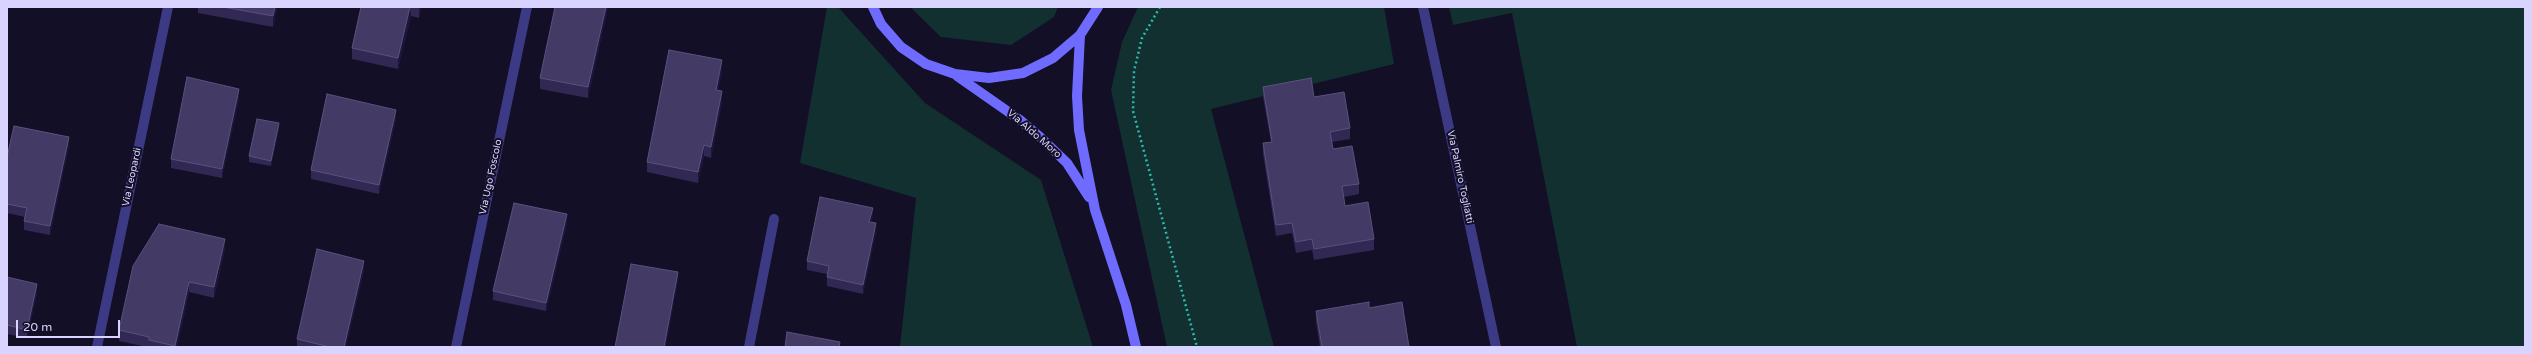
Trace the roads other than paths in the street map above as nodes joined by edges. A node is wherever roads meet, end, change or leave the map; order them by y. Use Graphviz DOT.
graph roads {
  1 [pos="168,7"];
  2 [pos="526,7"];
  3 [pos="873,7"];
  4 [pos="1098,7"];
  5 [pos="1423,7"];
  6 [pos="1080,35"];
  7 [pos="955,74"];
  8 [pos="1095,210"];
  9 [pos="774,219"];
  10 [pos="97,347"];
  11 [pos="456,347"];
  12 [pos="749,347"];
  13 [pos="1136,347"];
  14 [pos="1496,347"];
  1 -- 10 [label="street, Via Leopardi"];
  2 -- 11 [label="street, Via Ugo Foscolo"];
  3 -- 7 [label="main road"];
  4 -- 6 [label="main road"];
  5 -- 14 [label="street, Via Palmiro Togliatti"];
  6 -- 7 [label="main road"];
  6 -- 8 [label="main road, Via Aldo Moro"];
  7 -- 8 [label="main road, Via Aldo Moro"];
  8 -- 13 [label="main road, Via Aldo Moro"];
  9 -- 12 [label="street"];
}
